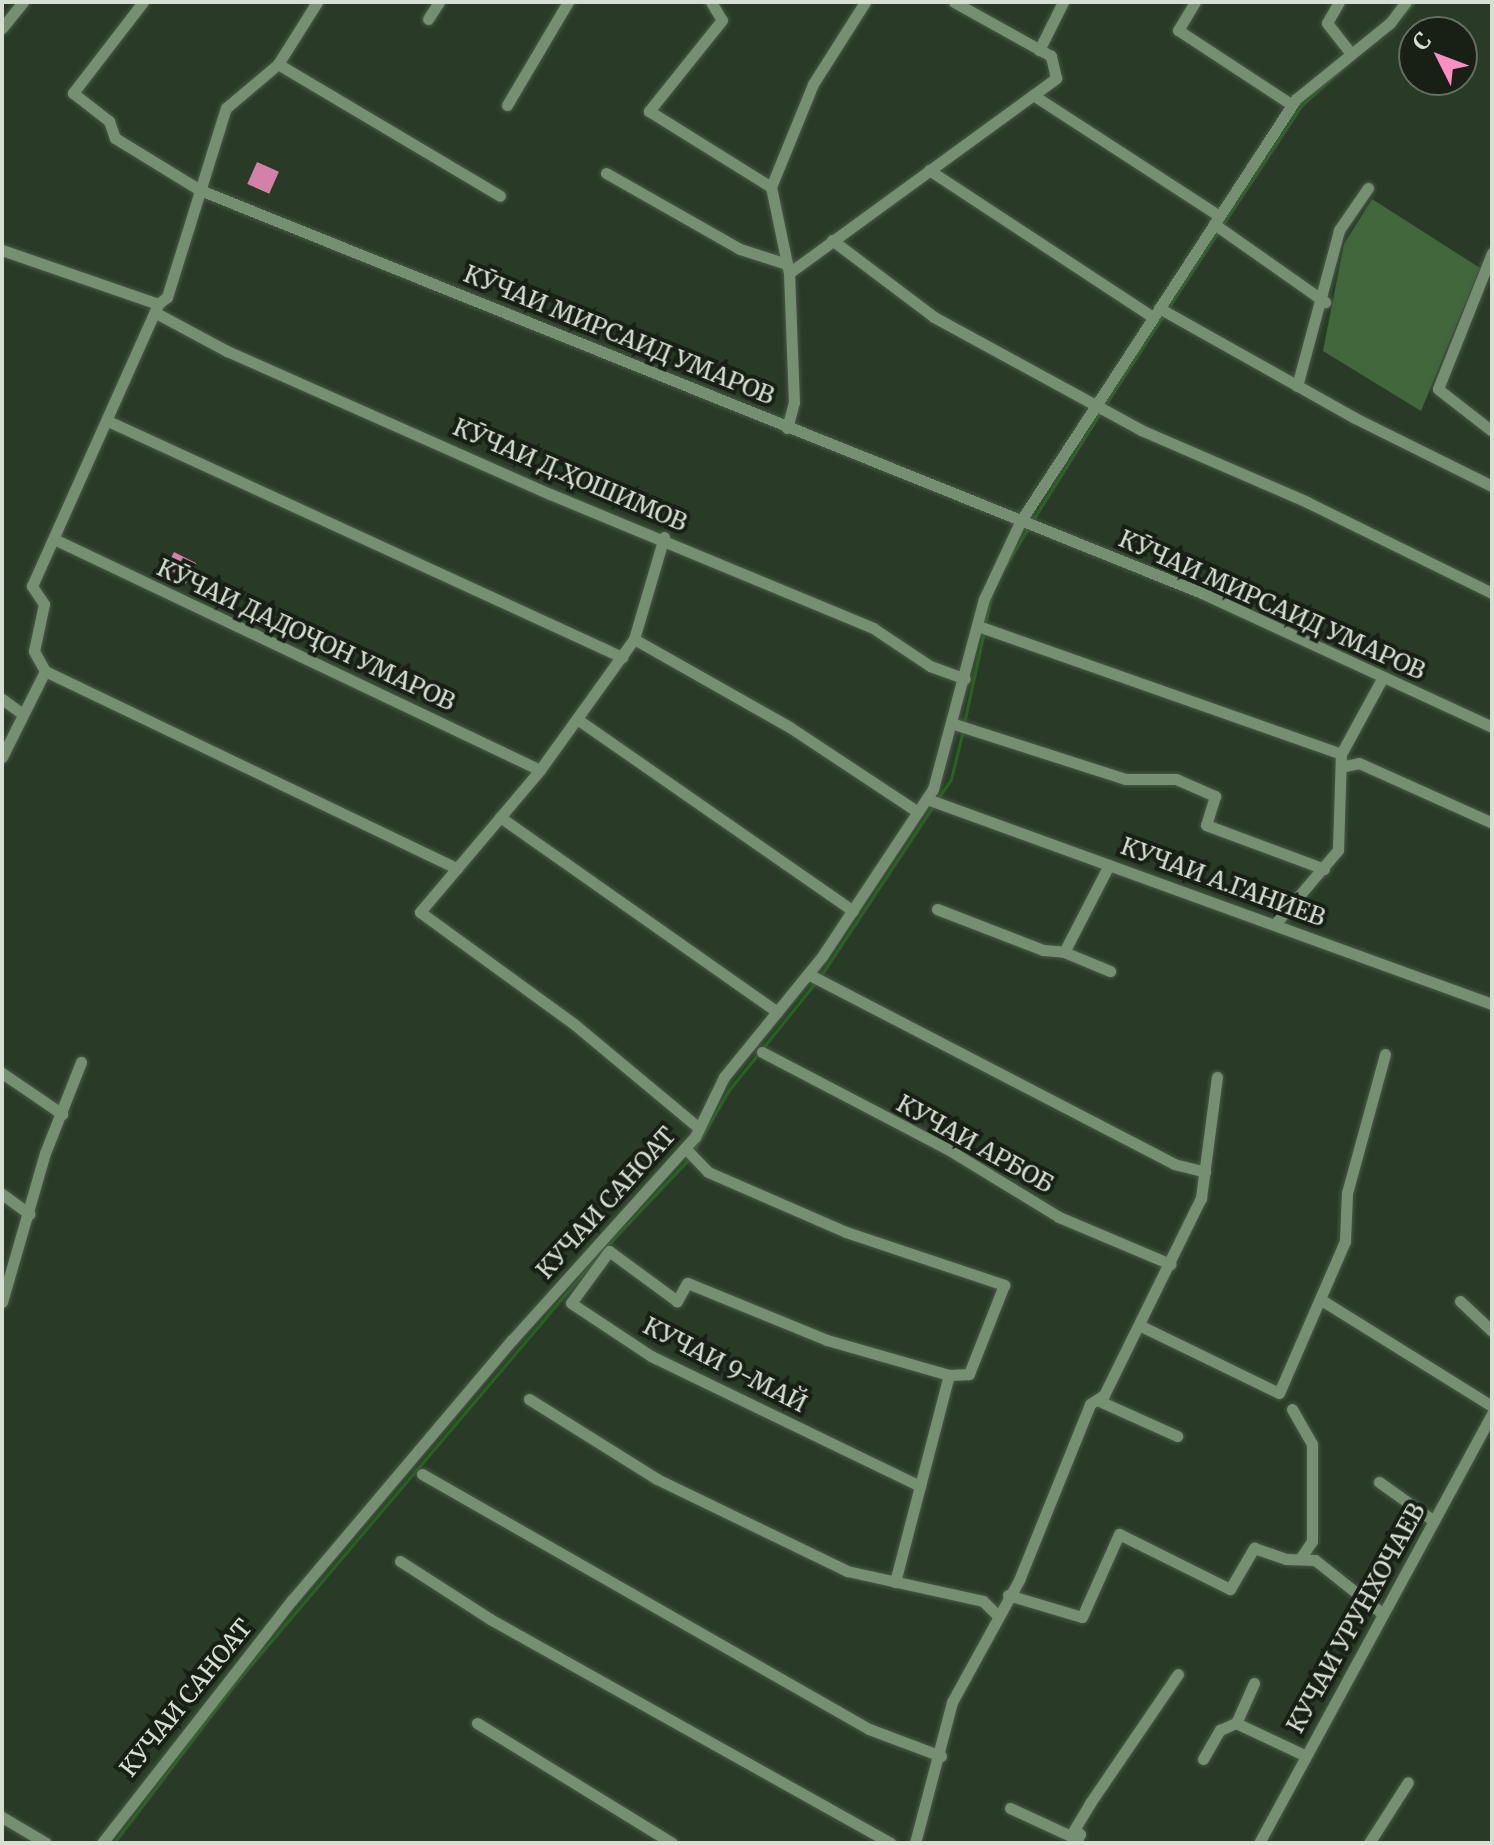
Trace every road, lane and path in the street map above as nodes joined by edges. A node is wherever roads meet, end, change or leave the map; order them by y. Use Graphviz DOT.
graph roads {
  1 [pos="23,2"];
  2 [pos="143,2"];
  3 [pos="317,2"];
  4 [pos="439,2"];
  5 [pos="568,2"];
  6 [pos="711,2"];
  7 [pos="865,2"];
  8 [pos="954,2"];
  9 [pos="1063,2"];
  10 [pos="1195,2"];
  11 [pos="1339,2"];
  12 [pos="1406,2"];
  13 [pos="428,19"];
  14 [pos="2,28"];
  15 [pos="1039,50"];
  16 [pos="1351,54"];
  17 [pos="278,64"];
  18 [pos="1033,95"];
  19 [pos="507,105"];
  20 [pos="1292,105"];
  21 [pos="929,170"];
  22 [pos="606,173"];
  23 [pos="771,187"];
  24 [pos="1368,188"];
  25 [pos="200,190"];
  26 [pos="500,196"];
  27 [pos="1217,220"];
  28 [pos="832,240"];
  29 [pos="2,252"];
  30 [pos="1492,253"];
  31 [pos="788,269"];
  32 [pos="1325,302"];
  33 [pos="157,308"];
  34 [pos="1161,312"];
  35 [pos="1297,386"];
  36 [pos="1100,408"];
  37 [pos="108,421"];
  38 [pos="787,428"];
  39 [pos="1492,431"];
  40 [pos="1492,486"];
  41 [pos="1027,524"];
  42 [pos="664,537"];
  43 [pos="54,539"];
  44 [pos="1492,593"];
  45 [pos="982,627"];
  46 [pos="634,639"];
  47 [pos="622,657"];
  48 [pos="45,671"];
  49 [pos="1383,677"];
  50 [pos="965,679"];
  51 [pos="2,699"];
  52 [pos="21,713"];
  53 [pos="577,719"];
  54 [pos="960,726"];
  55 [pos="1492,727"];
  56 [pos="2,757"];
  57 [pos="1343,760"];
  58 [pos="540,770"];
  59 [pos="933,801"];
  60 [pos="918,812"];
  61 [pos="500,817"];
  62 [pos="1490,822"];
  63 [pos="1109,865"];
  64 [pos="457,868"];
  65 [pos="1324,869"];
  66 [pos="937,909"];
  67 [pos="853,911"];
  68 [pos="1275,924"];
  69 [pos="1064,952"];
  70 [pos="1110,971"];
  71 [pos="814,978"];
  72 [pos="1492,1004"];
  73 [pos="777,1012"];
  74 [pos="762,1052"];
  75 [pos="1385,1054"];
  76 [pos="81,1062"];
  77 [pos="2,1073"];
  78 [pos="1217,1077"];
  79 [pos="62,1114"];
  80 [pos="699,1128"];
  81 [pos="689,1153"];
  82 [pos="1205,1172"];
  83 [pos="2,1194"];
  84 [pos="30,1214"];
  85 [pos="1170,1264"];
  86 [pos="1323,1301"];
  87 [pos="1460,1301"];
  88 [pos="2,1302"];
  89 [pos="1141,1326"];
  90 [pos="1492,1331"];
  91 [pos="949,1375"];
  92 [pos="529,1399"];
  93 [pos="1097,1400"];
  94 [pos="1492,1406"];
  95 [pos="1292,1409"];
  96 [pos="1492,1414"];
  97 [pos="1177,1436"];
  98 [pos="422,1474"];
  99 [pos="1379,1482"];
  100 [pos="920,1486"];
  101 [pos="1434,1521"];
  102 [pos="1300,1559"];
  103 [pos="400,1561"];
  104 [pos="895,1582"];
  105 [pos="1008,1595"];
  106 [pos="996,1614"];
  107 [pos="1383,1614"];
  108 [pos="1178,1674"];
  109 [pos="1254,1683"];
  110 [pos="477,1723"];
  111 [pos="1236,1723"];
  112 [pos="941,1756"];
  113 [pos="1306,1756"];
  114 [pos="1203,1759"];
  115 [pos="1408,1782"];
  116 [pos="1010,1808"];
  117 [pos="2,1817"];
  118 [pos="1076,1841"];
  119 [pos="46,1843"];
  120 [pos="102,1843"];
  121 [pos="672,1843"];
  122 [pos="891,1843"];
  123 [pos="915,1843"];
  124 [pos="1259,1843"];
  125 [pos="1369,1843"];
  1 -- 14 [label="street"];
  2 -- 25 [label="street, КӮЧАИ МИРСАИД УМАРОВ"];
  3 -- 17 [label="street"];
  4 -- 13 [label="street"];
  5 -- 19 [label="street"];
  6 -- 23 [label="street"];
  7 -- 23 [label="street"];
  8 -- 15 [label="street"];
  9 -- 15 [label="street"];
  10 -- 20 [label="street"];
  11 -- 16 [label="street"];
  12 -- 16 [label="street, КУЧАИ САНОАТ"];
  15 -- 18 [label="street"];
  16 -- 20 [label="street, КУЧАИ САНОАТ"];
  17 -- 25 [label="street"];
  17 -- 26 [label="street"];
  18 -- 21 [label="street"];
  18 -- 27 [label="street"];
  20 -- 27 [label="street, КУЧАИ САНОАТ"];
  21 -- 28 [label="street"];
  21 -- 34 [label="street"];
  22 -- 31 [label="street"];
  23 -- 31 [label="street"];
  24 -- 32 [label="street"];
  25 -- 33 [label="street"];
  25 -- 38 [label="street, КӮЧАИ МИРСАИД УМАРОВ"];
  27 -- 32 [label="street"];
  27 -- 34 [label="street, КУЧАИ САНОАТ"];
  28 -- 31 [label="street"];
  28 -- 36 [label="street"];
  29 -- 33 [label="street, КӮЧАИ Д.ҲОШИМОВ"];
  30 -- 39 [label="street"];
  31 -- 38 [label="street"];
  32 -- 35 [label="street"];
  33 -- 37 [label="street"];
  33 -- 42 [label="street, КӮЧАИ Д.ҲОШИМОВ"];
  34 -- 35 [label="street"];
  34 -- 36 [label="street, КУЧАИ САНОАТ"];
  35 -- 40 [label="street"];
  36 -- 41 [label="street, КУЧАИ САНОАТ"];
  36 -- 44 [label="street"];
  37 -- 43 [label="street"];
  37 -- 47 [label="street"];
  38 -- 41 [label="street, КӮЧАИ МИРСАИД УМАРОВ"];
  41 -- 45 [label="street, КУЧАИ САНОАТ"];
  41 -- 49 [label="street, КӮЧАИ МИРСАИД УМАРОВ"];
  42 -- 46 [label="street"];
  42 -- 50 [label="street, КӮЧАИ Д.ҲОШИМОВ"];
  43 -- 48 [label="street"];
  43 -- 58 [label="street, КӮЧАИ ДАДОҶОН УМАРОВ"];
  45 -- 50 [label="street, КУЧАИ САНОАТ"];
  45 -- 57 [label="street"];
  46 -- 47 [label="street"];
  46 -- 60 [label="street"];
  47 -- 53 [label="street"];
  48 -- 52 [label="street"];
  48 -- 64 [label="street"];
  49 -- 55 [label="street, КӮЧАИ МИРСАИД УМАРОВ"];
  49 -- 57 [label="street"];
  50 -- 54 [label="street, КУЧАИ САНОАТ"];
  51 -- 52 [label="street"];
  52 -- 56 [label="street"];
  53 -- 58 [label="street"];
  53 -- 67 [label="street"];
  54 -- 59 [label="street, КУЧАИ САНОАТ"];
  54 -- 65 [label="street"];
  57 -- 62 [label="street"];
  57 -- 65 [label="street"];
  58 -- 61 [label="street"];
  59 -- 60 [label="street, КУЧАИ САНОАТ"];
  59 -- 63 [label="street, КУЧАИ А.ГАНИЕВ"];
  60 -- 67 [label="street, КУЧАИ САНОАТ"];
  61 -- 64 [label="street"];
  61 -- 73 [label="street"];
  63 -- 68 [label="street, КУЧАИ А.ГАНИЕВ"];
  63 -- 69 [label="street"];
  64 -- 80 [label="street"];
  65 -- 68 [label="street"];
  66 -- 69 [label="street"];
  67 -- 71 [label="street, КУЧАИ САНОАТ"];
  68 -- 72 [label="street, КУЧАИ А.ГАНИЕВ"];
  69 -- 70 [label="street"];
  71 -- 73 [label="street, КУЧАИ САНОАТ"];
  71 -- 82 [label="street"];
  73 -- 80 [label="street, КУЧАИ САНОАТ"];
  74 -- 85 [label="street, КУЧАИ АРБОБ"];
  75 -- 86 [label="street"];
  76 -- 79 [label="street"];
  77 -- 79 [label="street"];
  78 -- 82 [label="street"];
  79 -- 84 [label="street"];
  80 -- 81 [label="street, КУЧАИ САНОАТ"];
  81 -- 91 [label="street"];
  81 -- 120 [label="street, КУЧАИ САНОАТ"];
  82 -- 85 [label="street"];
  83 -- 84 [label="street"];
  84 -- 88 [label="street"];
  85 -- 89 [label="street"];
  86 -- 89 [label="street"];
  86 -- 94 [label="street"];
  87 -- 90 [label="street"];
  89 -- 93 [label="street"];
  91 -- 100 [label="street"];
  91 -- 100 [label="street, КУЧАИ 9-МАЙ"];
  92 -- 104 [label="street"];
  93 -- 97 [label="street"];
  93 -- 105 [label="street"];
  95 -- 102 [label="street"];
  96 -- 101 [label="street, КУЧАИ УРУНХОЧАЕВ"];
  98 -- 112 [label="street"];
  99 -- 101 [label="street"];
  100 -- 104 [label="street"];
  101 -- 107 [label="street, КУЧАИ УРУНХОЧАЕВ"];
  102 -- 105 [label="street"];
  102 -- 107 [label="street"];
  103 -- 122 [label="street"];
  104 -- 106 [label="street"];
  105 -- 106 [label="street"];
  106 -- 112 [label="street"];
  107 -- 113 [label="street, КУЧАИ УРУНХОЧАЕВ"];
  108 -- 118 [label="street"];
  109 -- 111 [label="street"];
  110 -- 121 [label="street"];
  111 -- 113 [label="street"];
  111 -- 114 [label="street"];
  112 -- 123 [label="street"];
  113 -- 124 [label="street, КУЧАИ УРУНХОЧАЕВ"];
  115 -- 125 [label="street"];
  116 -- 118 [label="street"];
  117 -- 119 [label="street"];
}
